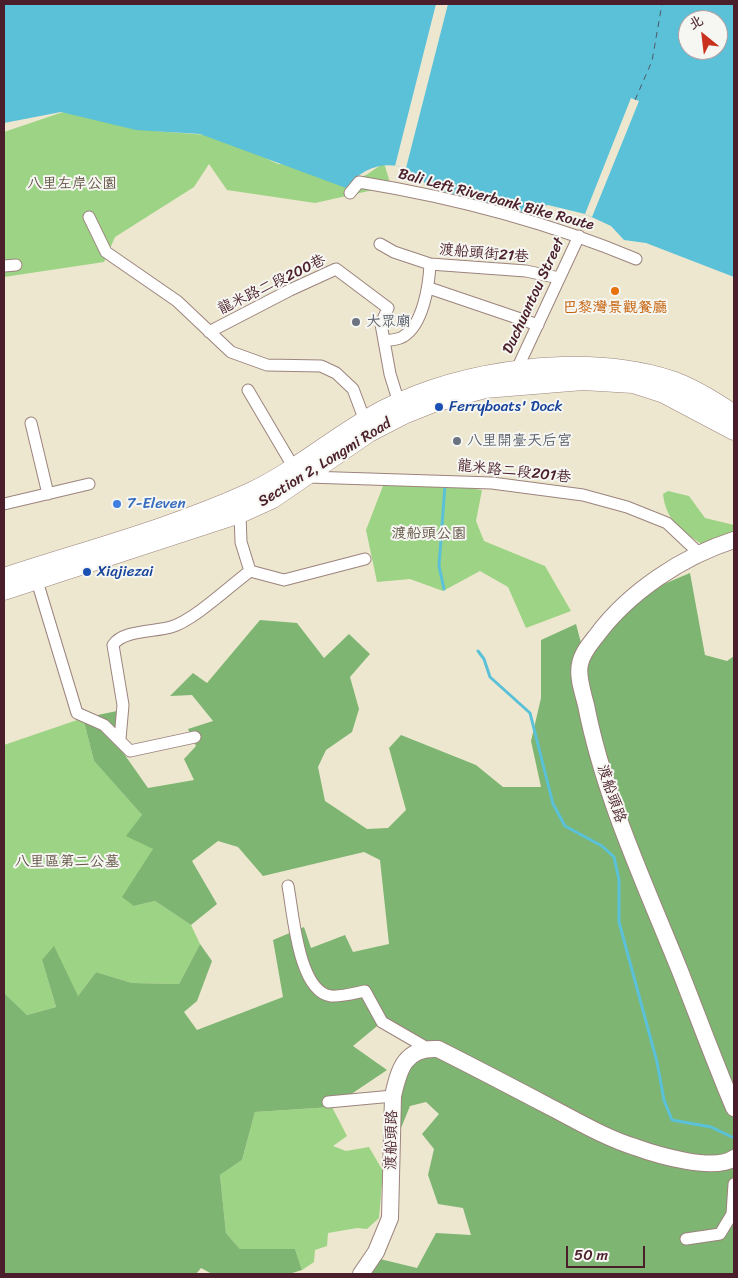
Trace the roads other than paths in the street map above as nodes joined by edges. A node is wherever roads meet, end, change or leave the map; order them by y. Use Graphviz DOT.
graph roads {
  1 [pos="350,193"];
  2 [pos="89,216"];
  3 [pos="579,236"];
  4 [pos="380,244"];
  5 [pos="636,259"];
  6 [pos="430,264"];
  7 [pos="4,266"];
  8 [pos="16,266"];
  9 [pos="559,278"];
  10 [pos="429,288"];
  11 [pos="538,325"];
  12 [pos="209,332"];
  13 [pos="384,341"];
  14 [pos="517,369"];
  15 [pos="248,390"];
  16 [pos="398,403"];
  17 [pos="734,414"];
  18 [pos="365,421"];
  19 [pos="31,423"];
  20 [pos="734,431"];
  21 [pos="301,472"];
  22 [pos="89,484"];
  23 [pos="48,494"];
  24 [pos="4,504"];
  25 [pos="240,514"];
  26 [pos="734,540"];
  27 [pos="701,555"];
  28 [pos="365,559"];
  29 [pos="250,571"];
  30 [pos="4,577"];
  31 [pos="37,581"];
  32 [pos="4,591"];
  33 [pos="195,737"];
  34 [pos="120,739"];
  35 [pos="288,886"];
  36 [pos="427,1048"];
  37 [pos="393,1096"];
  38 [pos="328,1102"];
  39 [pos="734,1108"];
  40 [pos="734,1158"];
  41 [pos="734,1184"];
  42 [pos="686,1239"];
  43 [pos="361,1274"];
  1 -- 3 [label="street, Bali Left Riverbank Bike Route"];
  2 -- 12 [label="street"];
  3 -- 5 [label="street, Bali Left Riverbank Bike Route"];
  3 -- 9 [label="street, Duchuantou Street"];
  4 -- 6 [label="street, 渡船頭街21巷"];
  6 -- 9 [label="street, 渡船頭街21巷"];
  6 -- 10 [label="street"];
  7 -- 8 [label="street"];
  9 -- 11 [label="street, Duchuantou Street"];
  10 -- 11 [label="street"];
  10 -- 13 [label="street"];
  11 -- 14 [label="street, Duchuantou Street"];
  12 -- 13 [label="street, 龍米路二段200巷"];
  12 -- 18 [label="street"];
  13 -- 16 [label="street, 龍米路二段200巷"];
  14 -- 16 [label="main road, Section 2, Longmi Road"];
  14 -- 17 [label="main road, Section 2, Longmi Road"];
  15 -- 21 [label="street"];
  16 -- 18 [label="main road, Section 2, Longmi Road"];
  18 -- 21 [label="main road, Section 2, Longmi Road"];
  19 -- 23 [label="street"];
  20 -- 21 [label="main road, Section 2, Longmi Road"];
  21 -- 25 [label="main road, Section 2, Longmi Road"];
  21 -- 27 [label="street, 龍米路二段201巷"];
  21 -- 30 [label="main road, Section 2, Longmi Road"];
  22 -- 23 [label="street"];
  23 -- 24 [label="street"];
  25 -- 29 [label="street"];
  25 -- 31 [label="main road, Section 2, Longmi Road"];
  26 -- 27 [label="street, 渡船頭路"];
  27 -- 39 [label="street, 渡船頭路"];
  28 -- 29 [label="street"];
  29 -- 34 [label="street"];
  31 -- 32 [label="main road, Section 2, Longmi Road"];
  31 -- 34 [label="street"];
  33 -- 34 [label="street"];
  35 -- 36 [label="street"];
  36 -- 37 [label="street, 渡船頭路"];
  36 -- 40 [label="street"];
  37 -- 38 [label="street"];
  37 -- 43 [label="street, 渡船頭路"];
  41 -- 42 [label="street"];
}
